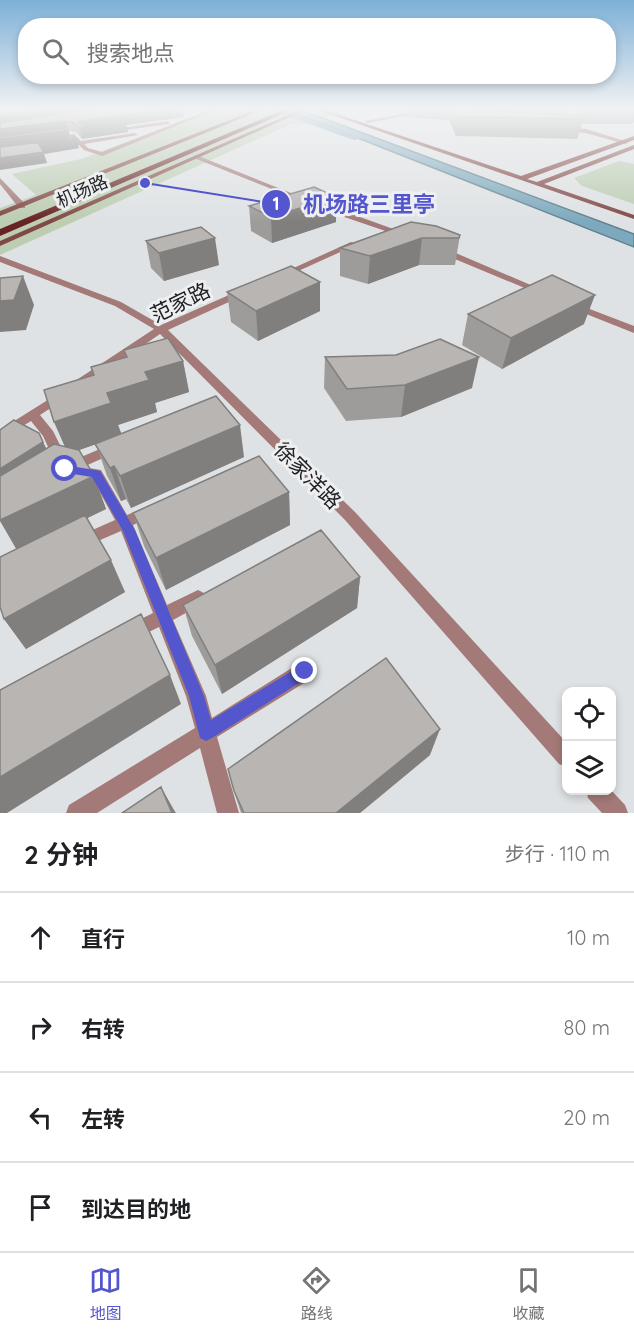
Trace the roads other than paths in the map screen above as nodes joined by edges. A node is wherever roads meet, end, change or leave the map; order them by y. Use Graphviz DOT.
graph roads {
  1 [pos="85,146"];
  2 [pos="120,146"];
  3 [pos="171,146"];
  4 [pos="184,146"];
  5 [pos="205,146"];
  6 [pos="223,146"];
  7 [pos="424,146"];
  8 [pos="441,146"];
  9 [pos="614,146"];
  10 [pos="634,147"];
  11 [pos="196,158"];
  12 [pos="530,175"];
  13 [pos="520,179"];
  14 [pos="0,180"];
  15 [pos="548,181"];
  16 [pos="538,184"];
  17 [pos="22,206"];
  18 [pos="634,210"];
  19 [pos="0,214"];
  20 [pos="634,218"];
  21 [pos="0,226"];
  22 [pos="390,229"];
  23 [pos="0,233"];
  24 [pos="412,238"];
  25 [pos="0,244"];
  26 [pos="435,247"];
  27 [pos="0,259"];
  28 [pos="273,279"];
  29 [pos="251,289"];
  30 [pos="556,298"];
  31 [pos="568,303"];
  32 [pos="161,329"];
  33 [pos="634,330"];
  34 [pos="33,415"];
  35 [pos="0,436"];
  36 [pos="130,441"];
  37 [pos="60,472"];
  38 [pos="166,505"];
  39 [pos="124,523"];
  40 [pos="72,546"];
  41 [pos="212,591"];
  42 [pos="163,616"];
  43 [pos="112,642"];
  44 [pos="305,671"];
  45 [pos="206,733"];
  46 [pos="562,751"];
  47 [pos="601,795"];
  48 [pos="77,813"];
  49 [pos="228,813"];
  50 [pos="617,813"];
  1 -- 2 [label="street"];
  3 -- 17 [label="main road, 机场路"];
  4 -- 21 [label="main road"];
  5 -- 23 [label="main road"];
  6 -- 11 [label="main road, 机场路"];
  7 -- 13 [label="main road"];
  8 -- 12 [label="main road"];
  9 -- 12 [label="main road"];
  10 -- 15 [label="main road"];
  11 -- 22 [label="street"];
  11 -- 25 [label="main road, 机场路"];
  12 -- 13 [label="main road"];
  12 -- 15 [label="main road"];
  13 -- 16 [label="main road"];
  14 -- 17 [label="street"];
  15 -- 16 [label="main road"];
  15 -- 18 [label="main road"];
  16 -- 20 [label="main road"];
  17 -- 19 [label="main road, 机场路"];
  22 -- 24 [label="street"];
  22 -- 28 [label="street"];
  26 -- 30 [label="street"];
  27 -- 32 [label="street, 徐家洋路"];
  29 -- 32 [label="street, 范家路"];
  31 -- 33 [label="street"];
  32 -- 34 [label="street, 范家路"];
  32 -- 46 [label="street, 徐家洋路"];
  34 -- 35 [label="street, 范家路"];
  34 -- 37 [label="street"];
  36 -- 37 [label="street"];
  37 -- 39 [label="street"];
  38 -- 39 [label="street"];
  39 -- 40 [label="street"];
  39 -- 42 [label="street"];
  41 -- 42 [label="street"];
  42 -- 43 [label="street"];
  42 -- 45 [label="street"];
  44 -- 45 [label="street"];
  45 -- 48 [label="street"];
  45 -- 49 [label="street"];
  47 -- 50 [label="street"];
}
